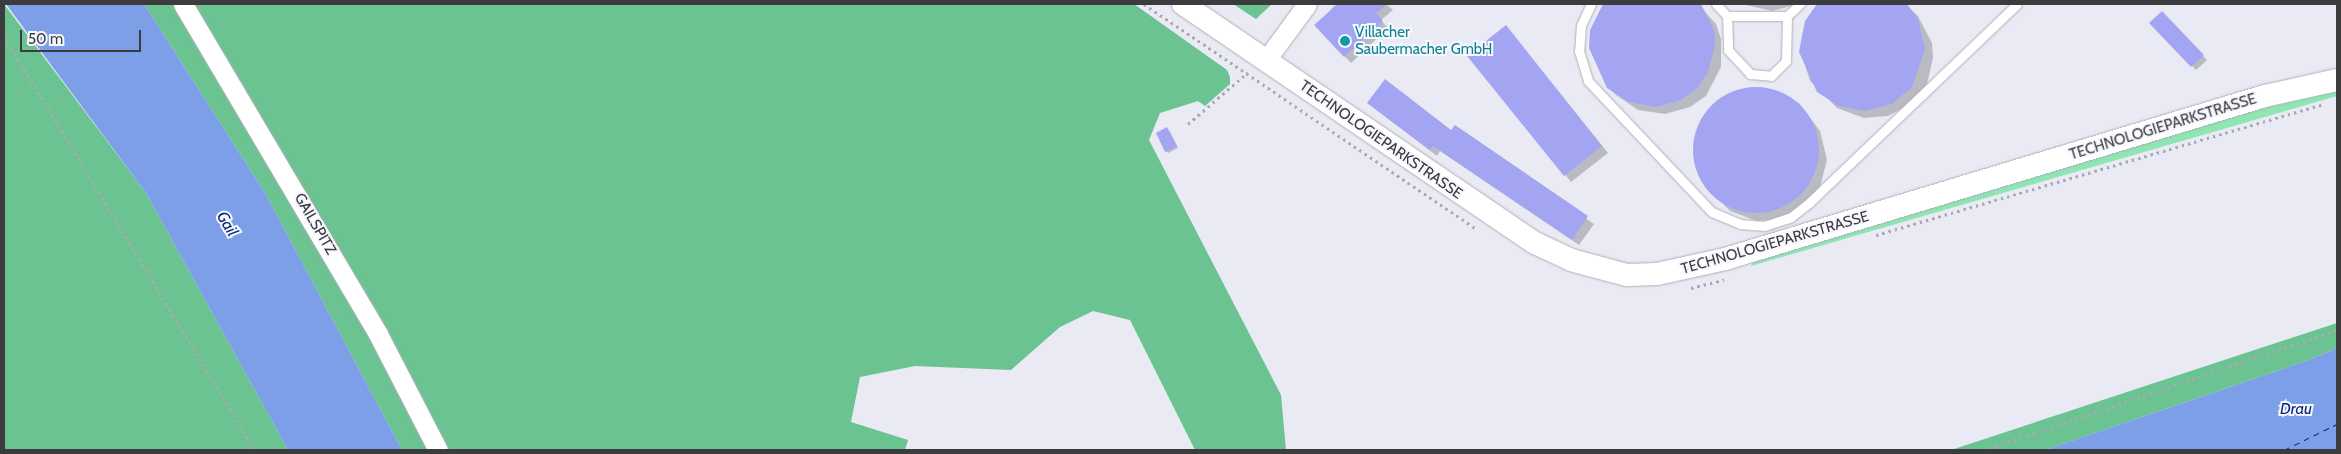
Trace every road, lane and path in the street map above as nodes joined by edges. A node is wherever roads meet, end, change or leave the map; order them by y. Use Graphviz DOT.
graph roads {
  1 [pos="183,4"];
  2 [pos="1144,4"];
  3 [pos="1183,4"];
  4 [pos="1307,4"];
  5 [pos="1591,4"];
  6 [pos="1716,4"];
  7 [pos="1800,4"];
  8 [pos="2017,4"];
  9 [pos="1727,16"];
  10 [pos="1786,16"];
  11 [pos="4,36"];
  12 [pos="1266,60"];
  13 [pos="1247,73"];
  14 [pos="2337,80"];
  15 [pos="2328,103"];
  16 [pos="1188,124"];
  17 [pos="1478,229"];
  18 [pos="1872,236"];
  19 [pos="1730,279"];
  20 [pos="1682,288"];
  21 [pos="2337,330"];
  22 [pos="255,450"];
  23 [pos="438,450"];
  24 [pos="1983,450"];
  1 -- 23 [label="street, GAILSPITZ"];
  2 -- 13 [label="path"];
  3 -- 12 [label="street, TECHNOLOGIEPARKSTRASSE"];
  4 -- 12 [label="street"];
  5 -- 8 [label="lane"];
  6 -- 9 [label="lane"];
  7 -- 10 [label="lane"];
  9 -- 10 [label="lane"];
  9 -- 10 [label="lane"];
  11 -- 22 [label="path"];
  12 -- 13 [label="path"];
  12 -- 14 [label="street, TECHNOLOGIEPARKSTRASSE"];
  13 -- 16 [label="path"];
  13 -- 17 [label="path"];
  15 -- 18 [label="path"];
  19 -- 20 [label="path"];
  21 -- 24 [label="path"];
}
